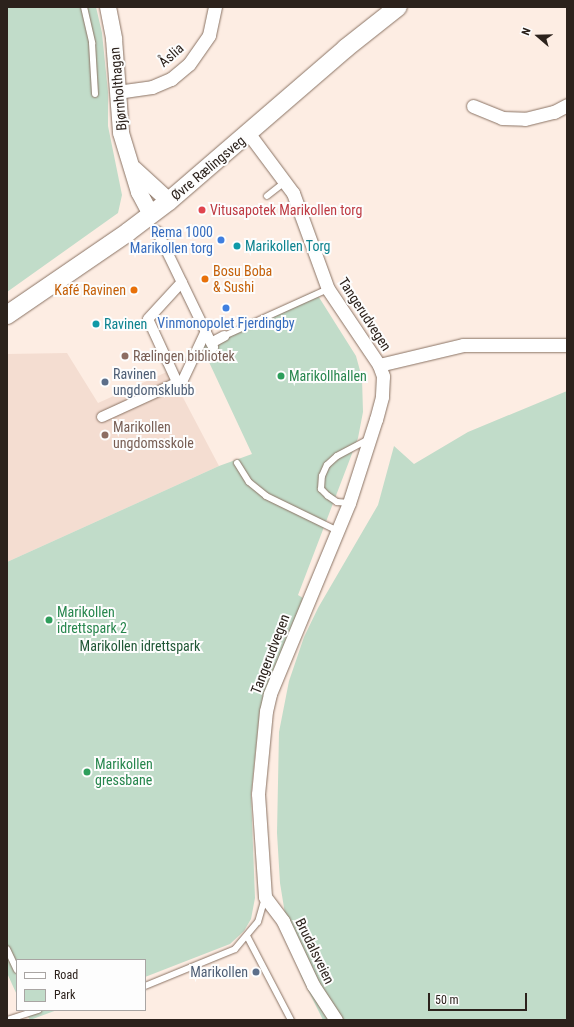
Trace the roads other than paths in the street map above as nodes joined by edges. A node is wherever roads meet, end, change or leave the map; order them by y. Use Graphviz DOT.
graph roads {
  1 [pos="84,7"];
  2 [pos="108,7"];
  3 [pos="215,7"];
  4 [pos="398,7"];
  5 [pos="117,92"];
  6 [pos="95,94"];
  7 [pos="567,105"];
  8 [pos="472,106"];
  9 [pos="249,134"];
  10 [pos="134,169"];
  11 [pos="286,181"];
  12 [pos="267,196"];
  13 [pos="169,201"];
  14 [pos="154,223"];
  15 [pos="182,282"];
  16 [pos="328,289"];
  17 [pos="7,315"];
  18 [pos="206,331"];
  19 [pos="224,336"];
  20 [pos="567,345"];
  21 [pos="379,365"];
  22 [pos="178,382"];
  23 [pos="102,417"];
  24 [pos="370,439"];
  25 [pos="237,463"];
  26 [pos="349,503"];
  27 [pos="338,531"];
  28 [pos="265,898"];
  29 [pos="247,936"];
  30 [pos="7,950"];
  31 [pos="16,968"];
  32 [pos="146,986"];
  33 [pos="35,1011"];
  34 [pos="7,1020"];
  35 [pos="291,1020"];
  36 [pos="336,1020"];
  1 -- 6 [label="lane"];
  2 -- 5 [label="street, Bjørnholthagan"];
  3 -- 5 [label="street, Åslia"];
  4 -- 9 [label="main road, Øvre Rælingsveg"];
  5 -- 10 [label="street, Bjørnholthagan"];
  7 -- 8 [label="street"];
  9 -- 11 [label="street, Tangerudvegen"];
  9 -- 13 [label="main road, Øvre Rælingsveg"];
  10 -- 13 [label="street, Bjørnholthagan"];
  10 -- 14 [label="street, Bjørnholthagan"];
  11 -- 12 [label="lane"];
  11 -- 16 [label="street, Tangerudvegen"];
  13 -- 14 [label="main road, Øvre Rælingsveg"];
  14 -- 15 [label="street"];
  14 -- 17 [label="main road, Øvre Rælingsveg"];
  15 -- 18 [label="street"];
  15 -- 22 [label="street"];
  16 -- 19 [label="lane"];
  16 -- 21 [label="street, Tangerudvegen"];
  18 -- 19 [label="street"];
  18 -- 22 [label="street"];
  20 -- 21 [label="street, Tangerudvegen"];
  21 -- 24 [label="street, Tangerudvegen"];
  22 -- 23 [label="street"];
  24 -- 26 [label="street, Tangerudvegen"];
  24 -- 26 [label="lane"];
  25 -- 27 [label="lane"];
  26 -- 27 [label="street, Tangerudvegen"];
  27 -- 28 [label="street, Tangerudvegen"];
  28 -- 29 [label="lane"];
  28 -- 36 [label="street, Brudalsveien"];
  29 -- 32 [label="lane"];
  29 -- 35 [label="lane"];
  30 -- 31 [label="lane"];
  33 -- 34 [label="lane"];
}
